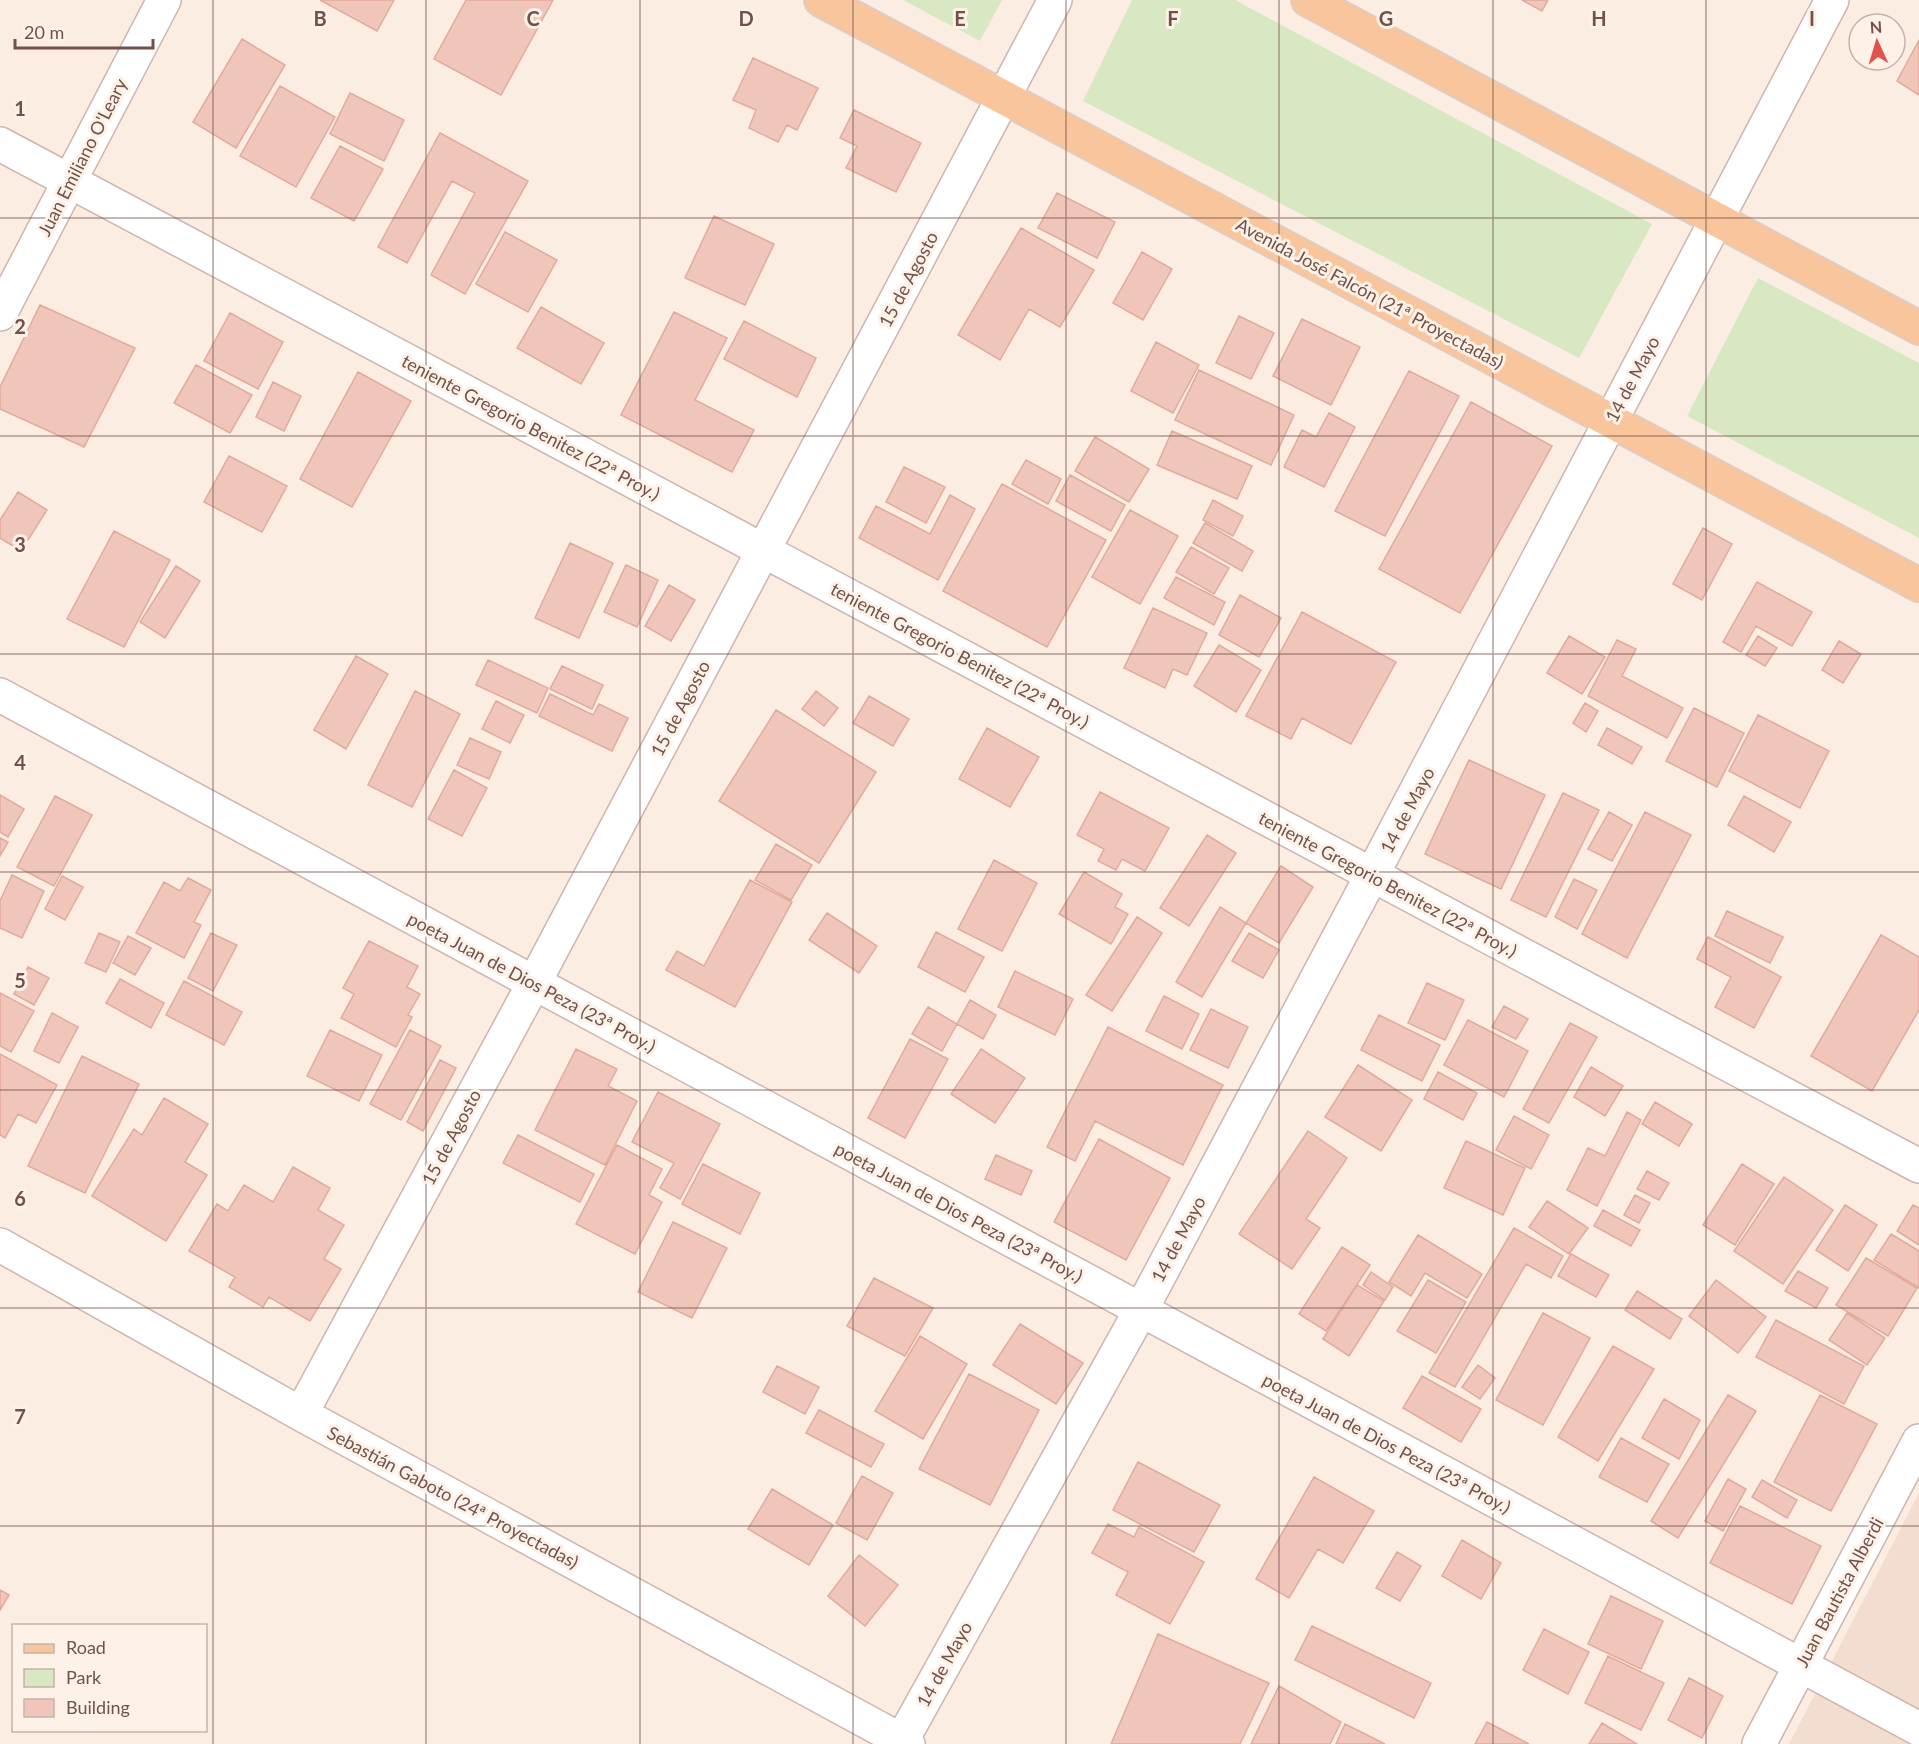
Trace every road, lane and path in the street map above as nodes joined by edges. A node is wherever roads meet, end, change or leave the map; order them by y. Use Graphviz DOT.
graph roads {
  1 [pos="164,0"];
  2 [pos="820,0"];
  3 [pos="1055,0"];
  4 [pos="1308,0"];
  5 [pos="1832,0"];
  6 [pos="1004,98"];
  7 [pos="0,144"];
  8 [pos="69,181"];
  9 [pos="1717,219"];
  10 [pos="0,314"];
  11 [pos="1919,328"];
  12 [pos="1610,421"];
  13 [pos="764,550"];
  14 [pos="1919,585"];
  15 [pos="0,695"];
  16 [pos="1372,875"];
  17 [pos="534,983"];
  18 [pos="1919,1166"];
  19 [pos="0,1245"];
  20 [pos="1141,1310"];
  21 [pos="301,1414"];
  22 [pos="1919,1441"];
  23 [pos="1800,1665"];
  24 [pos="1919,1729"];
  25 [pos="905,1742"];
  26 [pos="1759,1744"];
  1 -- 8 [label="street, Juan Emiliano O'Leary"];
  2 -- 6 [label="main road, Avenida José Falcón (21ª Proyectadas)"];
  3 -- 6 [label="street, 15 de Agosto"];
  4 -- 9 [label="main road"];
  5 -- 9 [label="street, 14 de Mayo"];
  6 -- 12 [label="main road, Avenida José Falcón (21ª Proyectadas)"];
  6 -- 13 [label="street, 15 de Agosto"];
  7 -- 8 [label="street, teniente Gregorio Benitez (22ª Proy.)"];
  8 -- 10 [label="street, Juan Emiliano O'Leary"];
  8 -- 13 [label="street, teniente Gregorio Benitez (22ª Proy.)"];
  9 -- 11 [label="main road"];
  9 -- 12 [label="street, 14 de Mayo"];
  12 -- 14 [label="main road, Avenida José Falcón (21ª Proyectadas)"];
  12 -- 16 [label="street, 14 de Mayo"];
  13 -- 16 [label="street, teniente Gregorio Benitez (22ª Proy.)"];
  13 -- 17 [label="street, 15 de Agosto"];
  15 -- 17 [label="street, poeta Juan de Dios Peza (23ª Proy.)"];
  16 -- 18 [label="street, teniente Gregorio Benitez (22ª Proy.)"];
  16 -- 20 [label="street, 14 de Mayo"];
  17 -- 20 [label="street, poeta Juan de Dios Peza (23ª Proy.)"];
  17 -- 21 [label="street, 15 de Agosto"];
  19 -- 21 [label="street, Sebastián Gaboto (24ª Proyectadas)"];
  20 -- 23 [label="street, poeta Juan de Dios Peza (23ª Proy.)"];
  20 -- 25 [label="street, 14 de Mayo"];
  21 -- 25 [label="street, Sebastián Gaboto (24ª Proyectadas)"];
  22 -- 23 [label="street, Juan Bautista Alberdi"];
  23 -- 24 [label="street, poeta Juan de Dios Peza (23ª Proy.)"];
  23 -- 26 [label="street, Juan Bautista Alberdi"];
}
